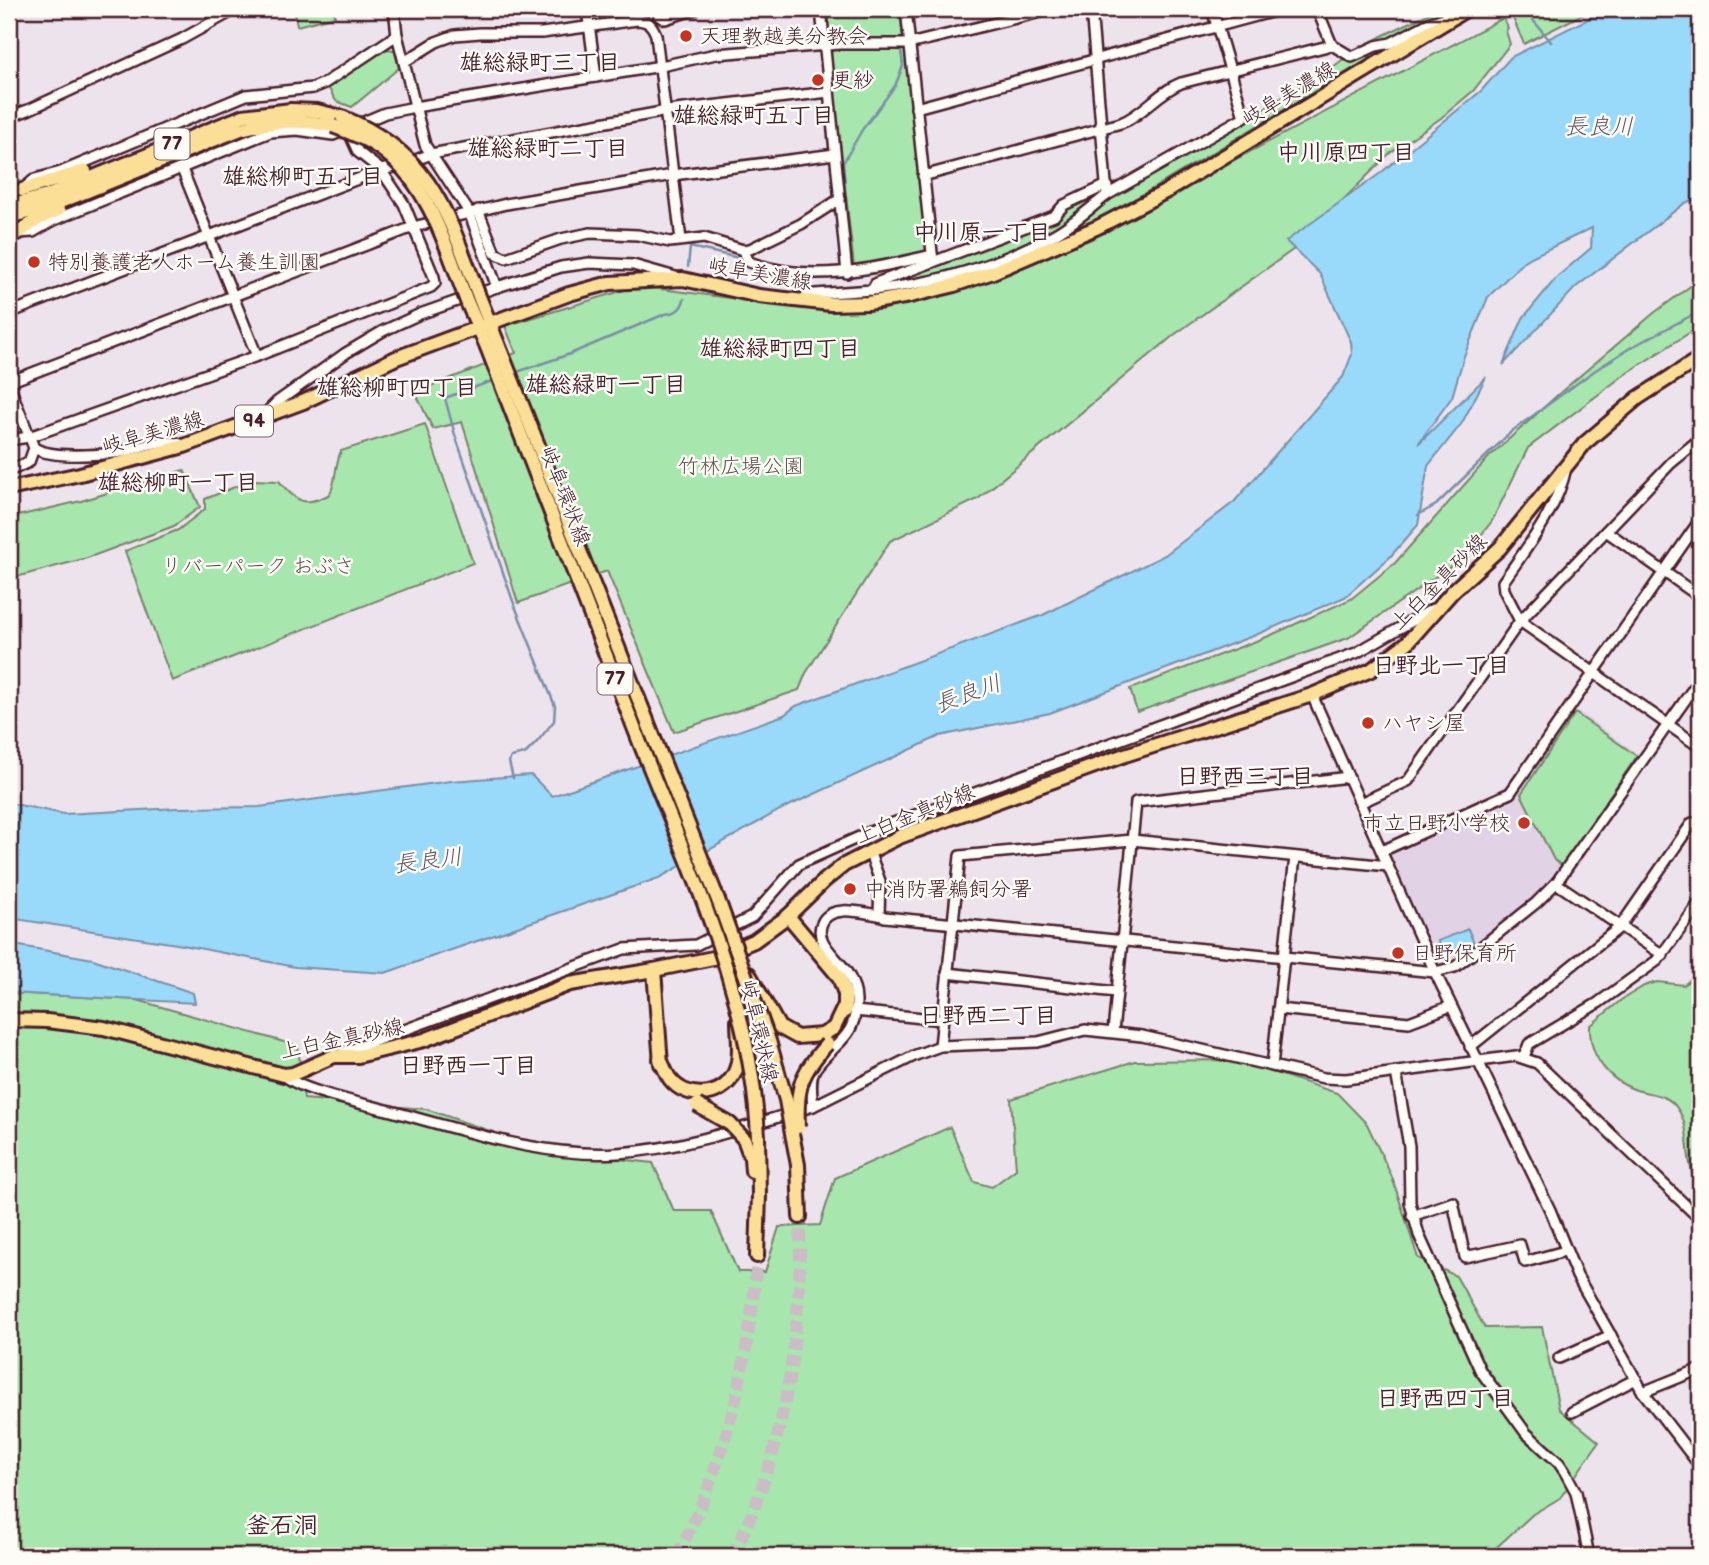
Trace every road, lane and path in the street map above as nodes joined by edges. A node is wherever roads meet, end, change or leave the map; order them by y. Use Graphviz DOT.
graph roads {
  1 [pos="236,9"];
  2 [pos="394,9"];
  3 [pos="587,9"];
  4 [pos="661,9"];
  5 [pos="696,9"];
  6 [pos="821,9"];
  7 [pos="906,9"];
  8 [pos="1053,9"];
  9 [pos="1091,9"];
  10 [pos="1212,9"];
  11 [pos="1282,9"];
  12 [pos="1317,9"];
  13 [pos="1463,12"];
  14 [pos="1217,26"];
  15 [pos="590,28"];
  16 [pos="397,35"];
  17 [pos="909,44"];
  18 [pos="1332,45"];
  19 [pos="825,46"];
  20 [pos="1096,58"];
  21 [pos="404,62"];
  22 [pos="661,66"];
  23 [pos="1231,72"];
  24 [pos="596,77"];
  25 [pos="829,92"];
  26 [pos="415,107"];
  27 [pos="916,108"];
  28 [pos="667,111"];
  29 [pos="9,117"];
  30 [pos="242,122"];
  31 [pos="1102,129"];
  32 [pos="348,130"];
  33 [pos="431,154"];
  34 [pos="835,154"];
  35 [pos="182,169"];
  36 [pos="381,170"];
  37 [pos="673,175"];
  38 [pos="923,176"];
  39 [pos="1107,190"];
  40 [pos="15,191"];
  41 [pos="840,199"];
  42 [pos="9,206"];
  43 [pos="473,211"];
  44 [pos="9,216"];
  45 [pos="413,227"];
  46 [pos="14,236"];
  47 [pos="209,237"];
  48 [pos="681,240"];
  49 [pos="743,250"];
  50 [pos="933,258"];
  51 [pos="847,273"];
  52 [pos="682,279"];
  53 [pos="497,286"];
  54 [pos="872,290"];
  55 [pos="233,297"];
  56 [pos="796,302"];
  57 [pos="9,313"];
  58 [pos="484,325"];
  59 [pos="493,345"];
  60 [pos="257,356"];
  61 [pos="1700,358"];
  62 [pos="9,384"];
  63 [pos="260,418"];
  64 [pos="29,437"];
  65 [pos="1700,439"];
  66 [pos="9,440"];
  67 [pos="184,446"];
  68 [pos="34,448"];
  69 [pos="1567,464"];
  70 [pos="9,471"];
  71 [pos="9,489"];
  72 [pos="1700,520"];
  73 [pos="1606,531"];
  74 [pos="1664,571"];
  75 [pos="1700,597"];
  76 [pos="1444,602"];
  77 [pos="1520,621"];
  78 [pos="1594,673"];
  79 [pos="1700,679"];
  80 [pos="1312,695"];
  81 [pos="1668,725"];
  82 [pos="1700,747"];
  83 [pos="1349,777"];
  84 [pos="1360,803"];
  85 [pos="1700,824"];
  86 [pos="1132,840"];
  87 [pos="869,851"];
  88 [pos="1382,851"];
  89 [pos="1295,857"];
  90 [pos="1388,866"];
  91 [pos="1556,883"];
  92 [pos="1700,902"];
  93 [pos="879,915"];
  94 [pos="788,916"];
  95 [pos="953,923"];
  96 [pos="1620,927"];
  97 [pos="1123,939"];
  98 [pos="1663,955"];
  99 [pos="739,956"];
  100 [pos="1284,956"];
  101 [pos="654,970"];
  102 [pos="1435,972"];
  103 [pos="947,973"];
  104 [pos="1116,992"];
  105 [pos="1451,1006"];
  106 [pos="850,1008"];
  107 [pos="1278,1009"];
  108 [pos="738,1013"];
  109 [pos="9,1020"];
  110 [pos="942,1020"];
  111 [pos="1113,1032"];
  112 [pos="825,1040"];
  113 [pos="940,1046"];
  114 [pos="1470,1047"];
  115 [pos="334,1056"];
  116 [pos="1524,1057"];
  117 [pos="1477,1062"];
  118 [pos="1272,1066"];
  119 [pos="1395,1072"];
  120 [pos="284,1075"];
  121 [pos="697,1100"];
  122 [pos="813,1106"];
  123 [pos="795,1128"];
  124 [pos="1412,1216"];
  125 [pos="800,1217"];
  126 [pos="1700,1219"];
  127 [pos="758,1241"];
  128 [pos="1565,1251"];
  129 [pos="757,1256"];
  130 [pos="1611,1335"];
  131 [pos="1559,1358"];
  132 [pos="1700,1369"];
  133 [pos="1636,1379"];
  134 [pos="1643,1392"];
  135 [pos="1572,1412"];
  136 [pos="1700,1466"];
  137 [pos="1589,1556"];
  1 -- 29 [label="street"];
  2 -- 16 [label="street"];
  3 -- 15 [label="street"];
  4 -- 5 [label="street"];
  6 -- 19 [label="street"];
  7 -- 17 [label="street"];
  8 -- 17 [label="street"];
  9 -- 20 [label="street"];
  10 -- 14 [label="street"];
  11 -- 14 [label="street"];
  12 -- 18 [label="street"];
  13 -- 18 [label="street"];
  13 -- 56 [label="main road, 岐阜美濃線 / 94"];
  14 -- 20 [label="street"];
  14 -- 23 [label="street"];
  15 -- 21 [label="street"];
  15 -- 22 [label="street"];
  15 -- 24 [label="street"];
  16 -- 21 [label="street"];
  16 -- 40 [label="street"];
  17 -- 19 [label="street"];
  17 -- 27 [label="street"];
  18 -- 23 [label="street"];
  19 -- 22 [label="street"];
  19 -- 25 [label="street"];
  20 -- 27 [label="street"];
  20 -- 31 [label="street"];
  21 -- 26 [label="street"];
  22 -- 24 [label="street"];
  22 -- 28 [label="street"];
  23 -- 31 [label="street"];
  23 -- 39 [label="street"];
  24 -- 26 [label="street"];
  25 -- 28 [label="street"];
  25 -- 34 [label="street"];
  26 -- 32 [label="street"];
  26 -- 33 [label="street"];
  27 -- 38 [label="street"];
  28 -- 33 [label="street"];
  28 -- 37 [label="street"];
  30 -- 40 [label="main road, 77"];
  30 -- 42 [label="main road, 岐阜環状線 / 77"];
  30 -- 44 [label="main road, 岐阜環状線 / 77"];
  30 -- 46 [label="main road, 77"];
  30 -- 58 [label="main road, 岐阜環状線 / 77, bridge"];
  31 -- 38 [label="street"];
  31 -- 39 [label="street"];
  32 -- 35 [label="street"];
  32 -- 36 [label="street"];
  33 -- 36 [label="street"];
  33 -- 43 [label="street"];
  34 -- 37 [label="street"];
  34 -- 41 [label="street"];
  35 -- 46 [label="street"];
  35 -- 47 [label="street"];
  36 -- 45 [label="street"];
  36 -- 47 [label="street"];
  37 -- 43 [label="street"];
  37 -- 48 [label="street"];
  38 -- 50 [label="street"];
  39 -- 50 [label="street"];
  39 -- 54 [label="street"];
  41 -- 49 [label="street"];
  41 -- 51 [label="street"];
  43 -- 45 [label="street"];
  43 -- 48 [label="street"];
  43 -- 53 [label="street"];
  45 -- 55 [label="street"];
  45 -- 60 [label="street"];
  47 -- 55 [label="street"];
  47 -- 57 [label="street"];
  48 -- 49 [label="street"];
  49 -- 51 [label="street"];
  50 -- 51 [label="street"];
  50 -- 54 [label="street"];
  52 -- 53 [label="street"];
  52 -- 56 [label="main road, 岐阜美濃線 / 94"];
  52 -- 58 [label="main road, 岐阜美濃線 / 94"];
  53 -- 63 [label="street"];
  54 -- 56 [label="street"];
  55 -- 60 [label="street"];
  55 -- 62 [label="street"];
  58 -- 59 [label="main road, 岐阜環状線 / 77"];
  58 -- 63 [label="main road, 岐阜美濃線 / 94"];
  59 -- 99 [label="main road, 岐阜環状線 / 77, bridge"];
  59 -- 108 [label="main road, 岐阜環状線 / 77, bridge"];
  60 -- 64 [label="street"];
  61 -- 69 [label="main road, 上白金真砂線"];
  62 -- 64 [label="street"];
  63 -- 67 [label="main road, 岐阜美濃線 / 94"];
  64 -- 66 [label="street"];
  64 -- 68 [label="street"];
  65 -- 73 [label="street"];
  67 -- 68 [label="street"];
  67 -- 71 [label="main road, 岐阜美濃線 / 94"];
  68 -- 70 [label="street"];
  69 -- 76 [label="main road, 上白金真砂線"];
  69 -- 77 [label="street"];
  72 -- 74 [label="street"];
  73 -- 74 [label="street"];
  73 -- 77 [label="street"];
  74 -- 75 [label="street"];
  74 -- 78 [label="street"];
  76 -- 80 [label="main road, 上白金真砂線"];
  76 -- 115 [label="street"];
  77 -- 78 [label="street"];
  77 -- 84 [label="street"];
  78 -- 81 [label="street"];
  78 -- 88 [label="street"];
  79 -- 81 [label="street"];
  80 -- 83 [label="street"];
  80 -- 87 [label="main road, 上白金真砂線"];
  81 -- 82 [label="street"];
  81 -- 91 [label="street"];
  83 -- 84 [label="street"];
  83 -- 86 [label="street"];
  84 -- 88 [label="street"];
  85 -- 96 [label="street"];
  86 -- 89 [label="street"];
  86 -- 95 [label="street"];
  86 -- 97 [label="street"];
  87 -- 93 [label="street"];
  87 -- 94 [label="main road, 上白金真砂線"];
  88 -- 90 [label="street"];
  89 -- 90 [label="street"];
  89 -- 100 [label="street"];
  90 -- 102 [label="street"];
  91 -- 96 [label="street"];
  91 -- 102 [label="street"];
  92 -- 98 [label="street"];
  93 -- 95 [label="street"];
  93 -- 106 [label="street"];
  94 -- 101 [label="main road, 上白金真砂線"];
  94 -- 106 [label="main road"];
  95 -- 97 [label="street"];
  95 -- 103 [label="street"];
  96 -- 98 [label="street"];
  96 -- 114 [label="street"];
  97 -- 100 [label="street"];
  97 -- 104 [label="street"];
  98 -- 116 [label="street"];
  99 -- 112 [label="main road, 77, bridge"];
  99 -- 123 [label="main road, 岐阜環状線 / 77, bridge"];
  100 -- 102 [label="street"];
  100 -- 107 [label="street"];
  101 -- 115 [label="main road, 上白金真砂線"];
  101 -- 121 [label="main road, 77"];
  102 -- 105 [label="street"];
  103 -- 104 [label="street"];
  103 -- 110 [label="street"];
  104 -- 111 [label="street"];
  105 -- 107 [label="street"];
  105 -- 114 [label="street"];
  106 -- 110 [label="street"];
  106 -- 112 [label="main road, 77"];
  106 -- 122 [label="street"];
  107 -- 118 [label="street"];
  108 -- 121 [label="main road, 77, bridge"];
  108 -- 127 [label="main road, 岐阜環状線 / 77, bridge"];
  109 -- 120 [label="main road, 上白金真砂線"];
  110 -- 113 [label="street"];
  111 -- 113 [label="street"];
  111 -- 118 [label="street"];
  112 -- 123 [label="main road, 77, bridge"];
  113 -- 122 [label="street"];
  114 -- 117 [label="street"];
  115 -- 120 [label="main road, 上白金真砂線"];
  116 -- 117 [label="street"];
  116 -- 126 [label="street"];
  117 -- 119 [label="street"];
  117 -- 128 [label="street"];
  118 -- 119 [label="street"];
  119 -- 124 [label="street"];
  120 -- 122 [label="street"];
  121 -- 127 [label="main road, 77, bridge"];
  123 -- 125 [label="main road, 岐阜環状線 / 77"];
  124 -- 128 [label="street"];
  124 -- 137 [label="street"];
  127 -- 129 [label="main road, 岐阜環状線 / 77"];
  128 -- 130 [label="street"];
  130 -- 131 [label="street"];
  130 -- 133 [label="street"];
  132 -- 134 [label="street"];
  133 -- 134 [label="street"];
  133 -- 135 [label="street"];
  134 -- 136 [label="street"];
}
